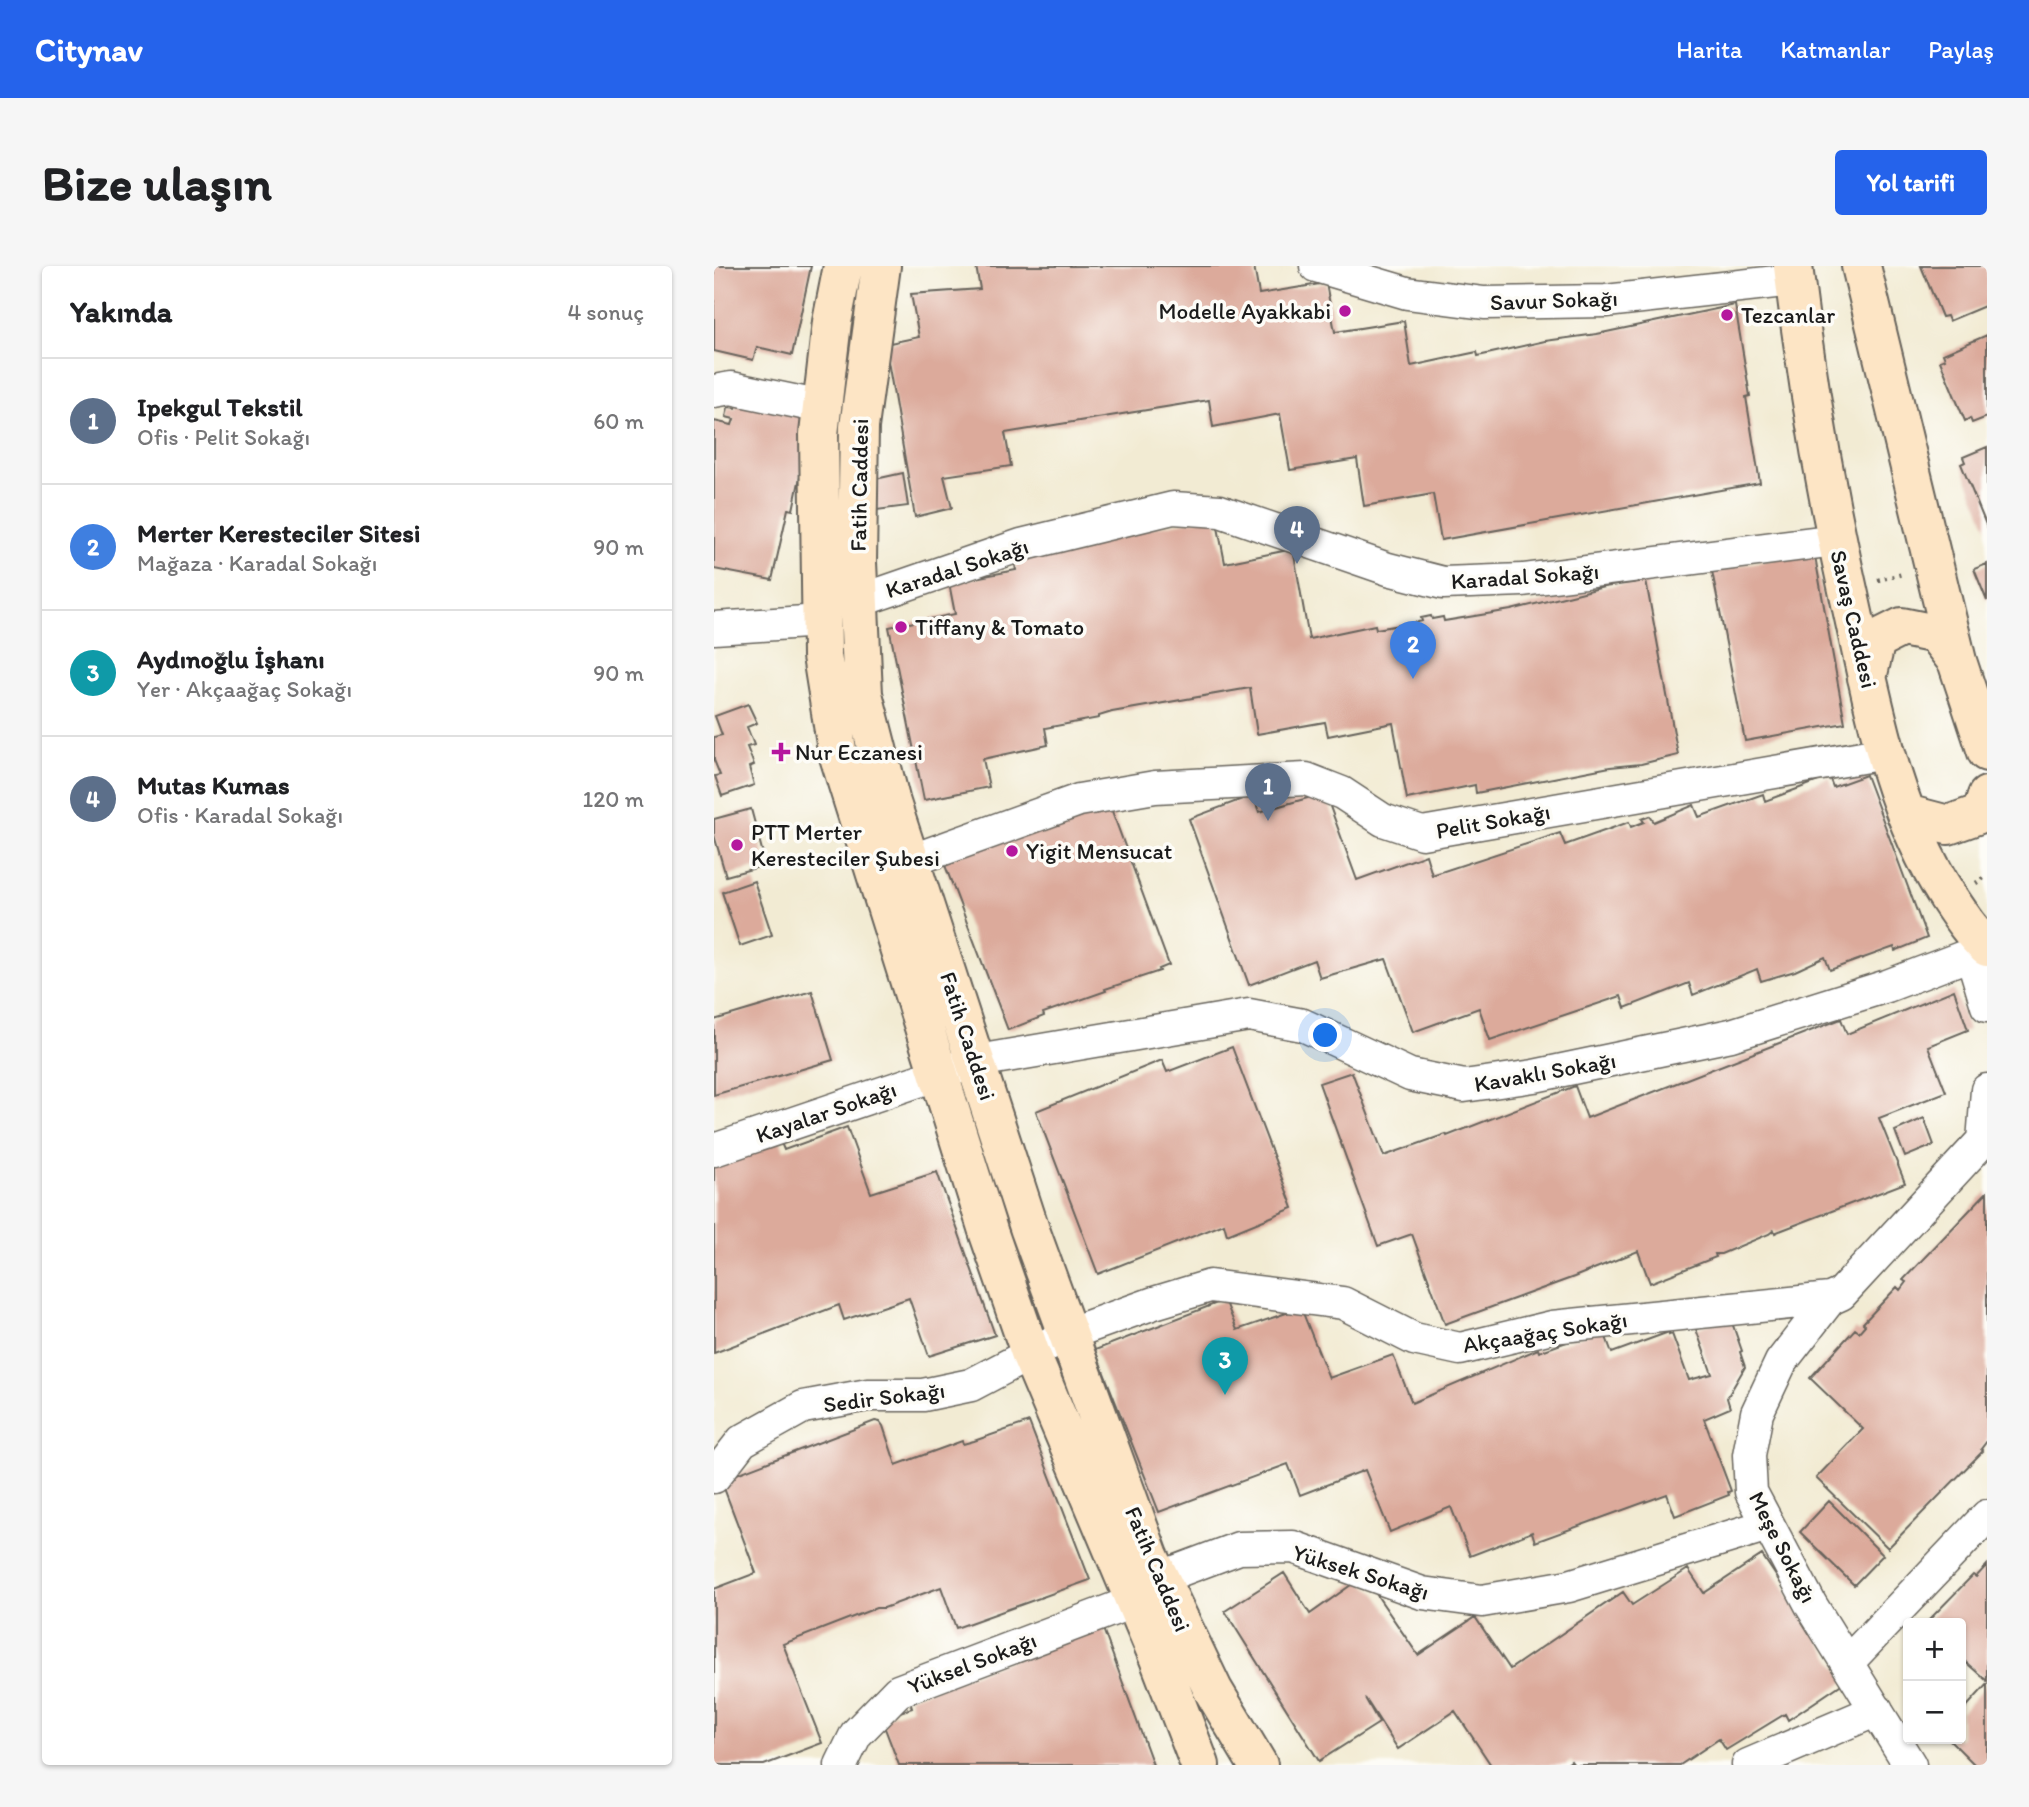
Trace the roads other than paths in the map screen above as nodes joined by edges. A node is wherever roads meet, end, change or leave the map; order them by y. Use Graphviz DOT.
graph roads {
  1 [pos="843,266"];
  2 [pos="880,266"];
  3 [pos="1316,266"];
  4 [pos="1861,266"];
  5 [pos="1794,273"];
  6 [pos="714,391"];
  7 [pos="822,407"];
  8 [pos="1836,540"];
  9 [pos="859,601"];
  10 [pos="821,621"];
  11 [pos="714,628"];
  12 [pos="1957,661"];
  13 [pos="1867,678"];
  14 [pos="1987,752"];
  15 [pos="1885,753"];
  16 [pos="1987,796"];
  17 [pos="1906,814"];
  18 [pos="910,862"];
  19 [pos="1982,949"];
  20 [pos="1987,1006"];
  21 [pos="977,1061"];
  22 [pos="939,1073"];
  23 [pos="1987,1090"];
  24 [pos="1985,1139"];
  25 [pos="714,1150"];
  26 [pos="1830,1299"];
  27 [pos="1068,1334"];
  28 [pos="1031,1355"];
  29 [pos="714,1477"];
  30 [pos="1987,1516"];
  31 [pos="1768,1525"];
  32 [pos="1147,1589"];
  33 [pos="1847,1663"];
  34 [pos="1877,1710"];
  35 [pos="841,1765"];
  36 [pos="1200,1765"];
  37 [pos="1258,1765"];
  38 [pos="1748,1765"];
  39 [pos="1910,1765"];
  1 -- 7 [label="main road, Fatih Caddesi"];
  2 -- 9 [label="main road, Fatih Caddesi"];
  3 -- 5 [label="street, Savur Sokağı"];
  4 -- 12 [label="main road"];
  5 -- 8 [label="main road, Savaş Caddesi"];
  6 -- 7 [label="street"];
  7 -- 10 [label="main road, Fatih Caddesi"];
  8 -- 9 [label="street, Karadal Sokağı"];
  8 -- 13 [label="main road, Savaş Caddesi"];
  9 -- 18 [label="main road, Fatih Caddesi"];
  10 -- 11 [label="street"];
  10 -- 22 [label="main road, Fatih Caddesi"];
  12 -- 13 [label="main road"];
  12 -- 14 [label="main road"];
  13 -- 15 [label="main road, Savaş Caddesi"];
  15 -- 17 [label="main road, Savaş Caddesi"];
  15 -- 18 [label="street, Pelit Sokağı"];
  16 -- 17 [label="main road"];
  17 -- 19 [label="main road, Savaş Caddesi"];
  18 -- 21 [label="main road, Fatih Caddesi"];
  19 -- 20 [label="street"];
  19 -- 21 [label="street, Kavaklı Sokağı"];
  21 -- 22 [label="street, Kavaklı Sokağı"];
  21 -- 27 [label="main road, Fatih Caddesi"];
  22 -- 25 [label="street, Kayalar Sokağı"];
  22 -- 28 [label="main road, Fatih Caddesi"];
  23 -- 24 [label="street"];
  24 -- 26 [label="street, Meşe Sokağı"];
  26 -- 27 [label="street, Akçaağaç Sokağı"];
  26 -- 31 [label="street, Meşe Sokağı"];
  27 -- 28 [label="street, Sedir Sokağı"];
  27 -- 32 [label="main road, Fatih Caddesi"];
  28 -- 29 [label="street, Sedir Sokağı"];
  28 -- 32 [label="main road, Fatih Caddesi"];
  30 -- 33 [label="street"];
  31 -- 32 [label="street, Yüksek Sokağı"];
  31 -- 33 [label="street, Meşe Sokağı"];
  32 -- 35 [label="street, Yüksel Sokağı"];
  32 -- 36 [label="main road, Fatih Caddesi"];
  32 -- 37 [label="main road, Fatih Caddesi"];
  33 -- 34 [label="street, Meşe Sokağı"];
  34 -- 38 [label="street"];
  34 -- 39 [label="street, Meşe Sokağı"];
}
